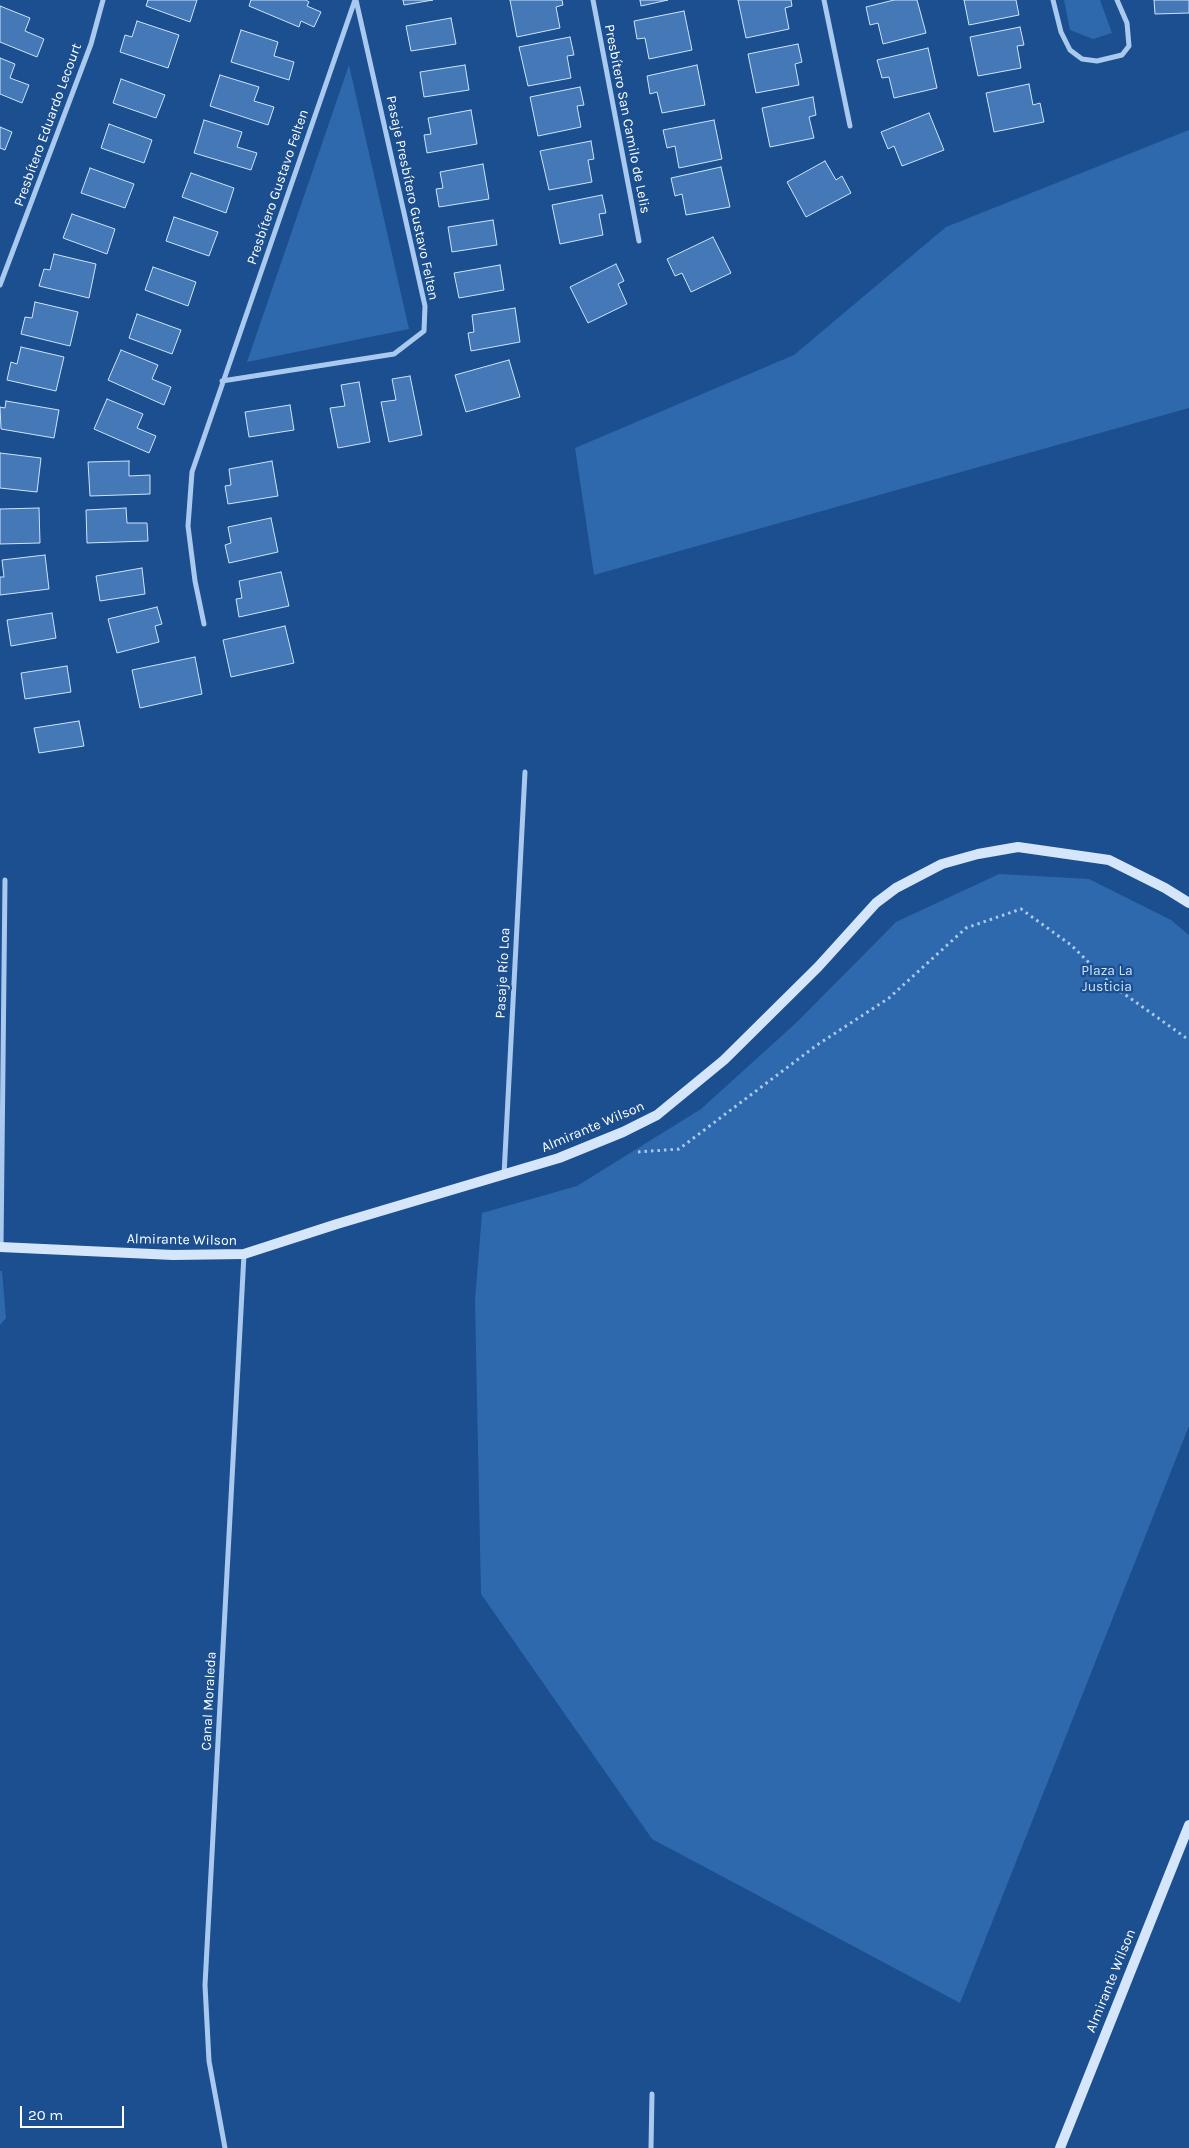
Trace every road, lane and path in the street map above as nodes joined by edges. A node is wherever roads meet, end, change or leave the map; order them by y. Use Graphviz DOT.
graph roads {
  1 [pos="103,0"];
  2 [pos="356,0"];
  3 [pos="593,0"];
  4 [pos="824,0"];
  5 [pos="1053,0"];
  6 [pos="1116,0"];
  7 [pos="850,126"];
  8 [pos="639,241"];
  9 [pos="0,285"];
  10 [pos="222,382"];
  11 [pos="204,624"];
  12 [pos="525,772"];
  13 [pos="5,880"];
  14 [pos="1189,903"];
  15 [pos="1189,1040"];
  16 [pos="633,1153"];
  17 [pos="504,1175"];
  18 [pos="0,1247"];
  19 [pos="244,1254"];
  20 [pos="1189,1824"];
  21 [pos="652,2094"];
  22 [pos="225,2148"];
  23 [pos="651,2148"];
  24 [pos="1060,2148"];
  1 -- 9 [label="street, Presbítero Eduardo Lecourt"];
  2 -- 10 [label="street, Presbítero Gustavo Felten"];
  2 -- 10 [label="street, Pasaje Presbítero Gustavo Felten"];
  3 -- 8 [label="street, Presbítero San Camilo de Lelis"];
  4 -- 7 [label="street"];
  5 -- 6 [label="street"];
  10 -- 11 [label="street"];
  12 -- 17 [label="street, Pasaje Río Loa"];
  13 -- 18 [label="street"];
  14 -- 17 [label="street, Almirante Wilson"];
  15 -- 16 [label="path"];
  17 -- 19 [label="street, Almirante Wilson"];
  18 -- 19 [label="street, Almirante Wilson"];
  19 -- 22 [label="street, Canal Moraleda"];
  20 -- 24 [label="street, Almirante Wilson"];
  21 -- 23 [label="street"];
}
